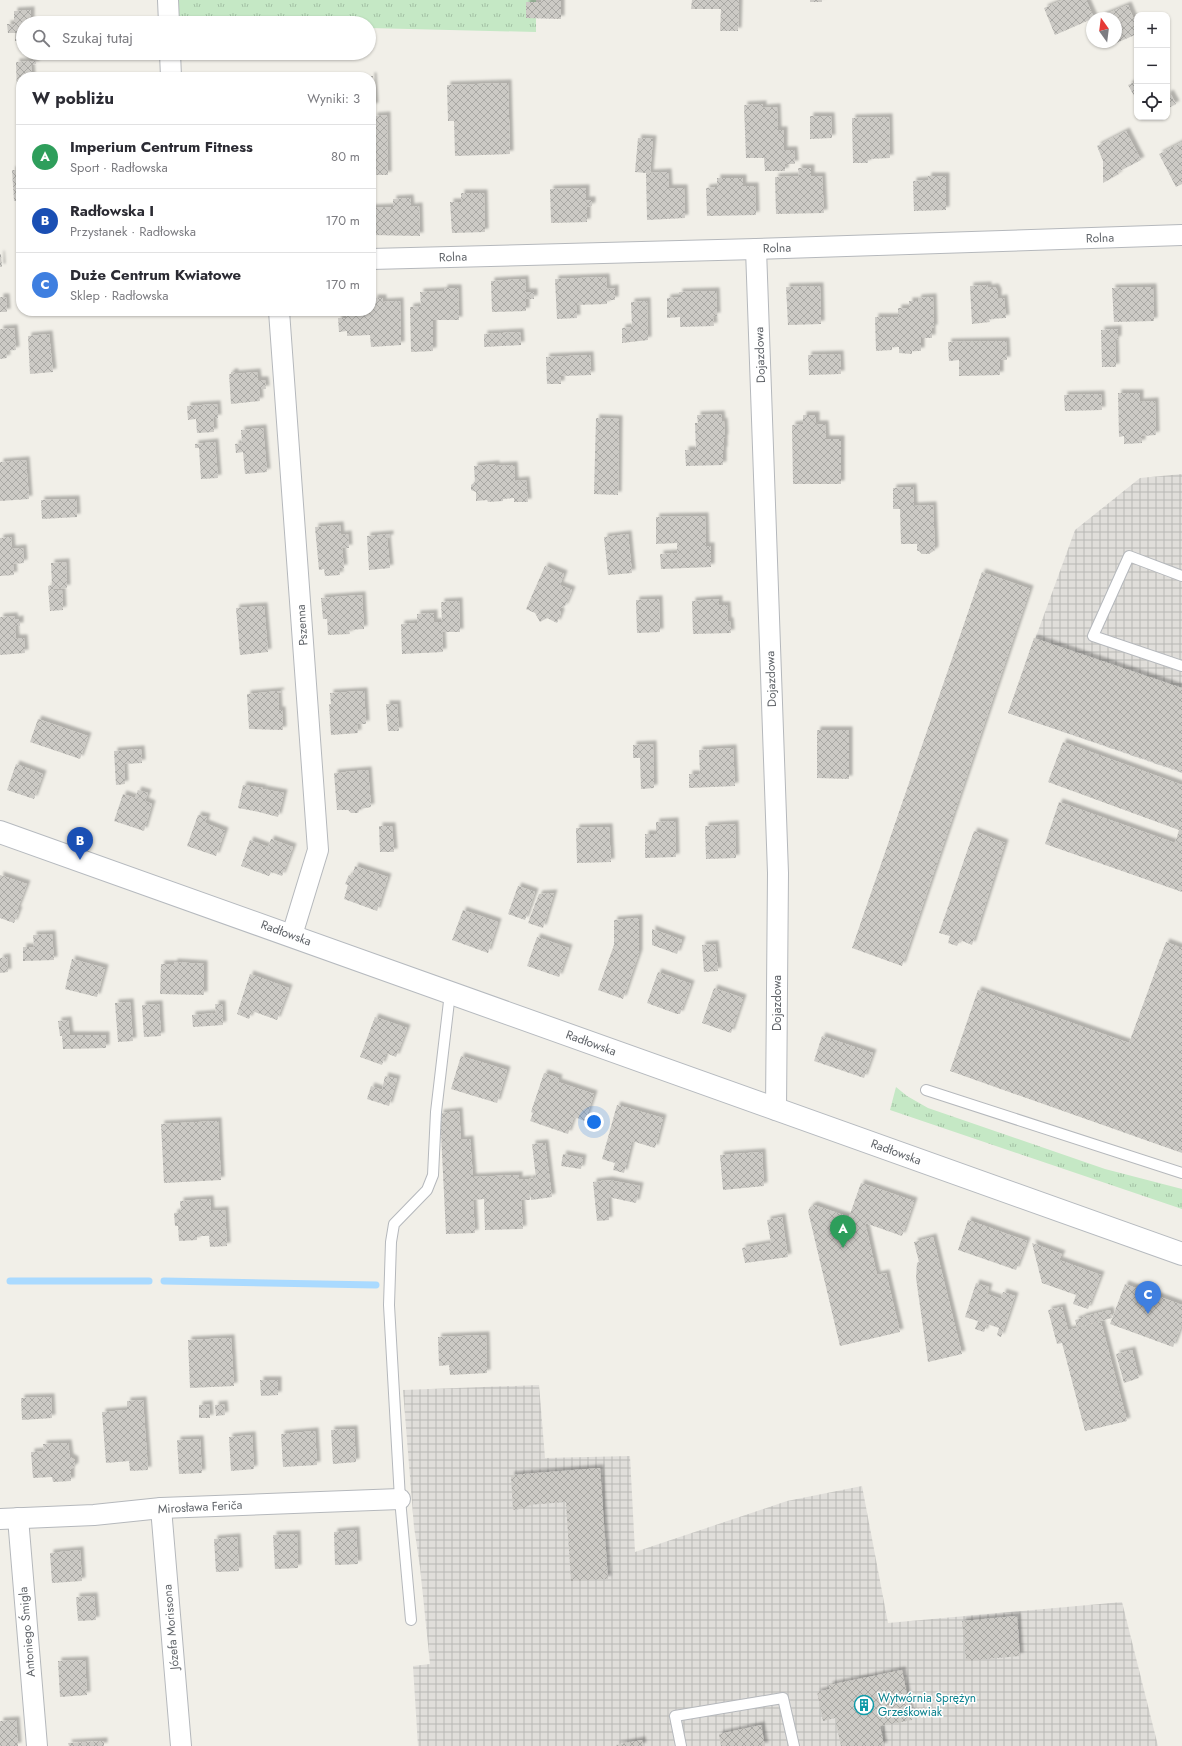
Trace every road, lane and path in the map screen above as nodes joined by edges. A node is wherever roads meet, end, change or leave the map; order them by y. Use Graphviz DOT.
graph roads {
  1 [pos="168,0"];
  2 [pos="168,16"];
  3 [pos="170,60"];
  4 [pos="171,72"];
  5 [pos="1182,235"];
  6 [pos="756,249"];
  7 [pos="376,259"];
  8 [pos="279,316"];
  9 [pos="1182,576"];
  10 [pos="1182,666"];
  11 [pos="0,832"];
  12 [pos="292,935"];
  13 [pos="450,993"];
  14 [pos="926,1090"];
  15 [pos="776,1110"];
  16 [pos="1182,1173"];
  17 [pos="1182,1254"];
  18 [pos="400,1499"];
  19 [pos="161,1508"];
  20 [pos="9,1518"];
  21 [pos="411,1620"];
  22 [pos="37,1746"];
  23 [pos="181,1746"];
  24 [pos="681,1746"];
  25 [pos="794,1746"];
  1 -- 2 [label="street"];
  3 -- 4 [label="street"];
  5 -- 6 [label="street, Rolna"];
  6 -- 7 [label="street, Rolna"];
  6 -- 15 [label="street, Dojazdowa"];
  8 -- 12 [label="street, Pszenna"];
  9 -- 10 [label="lane"];
  11 -- 12 [label="street, Radłowska"];
  12 -- 13 [label="street, Radłowska"];
  13 -- 15 [label="street, Radłowska"];
  13 -- 18 [label="lane"];
  14 -- 16 [label="lane"];
  15 -- 17 [label="street, Radłowska"];
  18 -- 19 [label="street, Mirosława Feriča"];
  18 -- 21 [label="lane"];
  19 -- 20 [label="street, Mirosława Feriča"];
  19 -- 23 [label="street, Józefa Morissona"];
  20 -- 22 [label="street, Antoniego Śmigla"];
  24 -- 25 [label="lane"];
}
